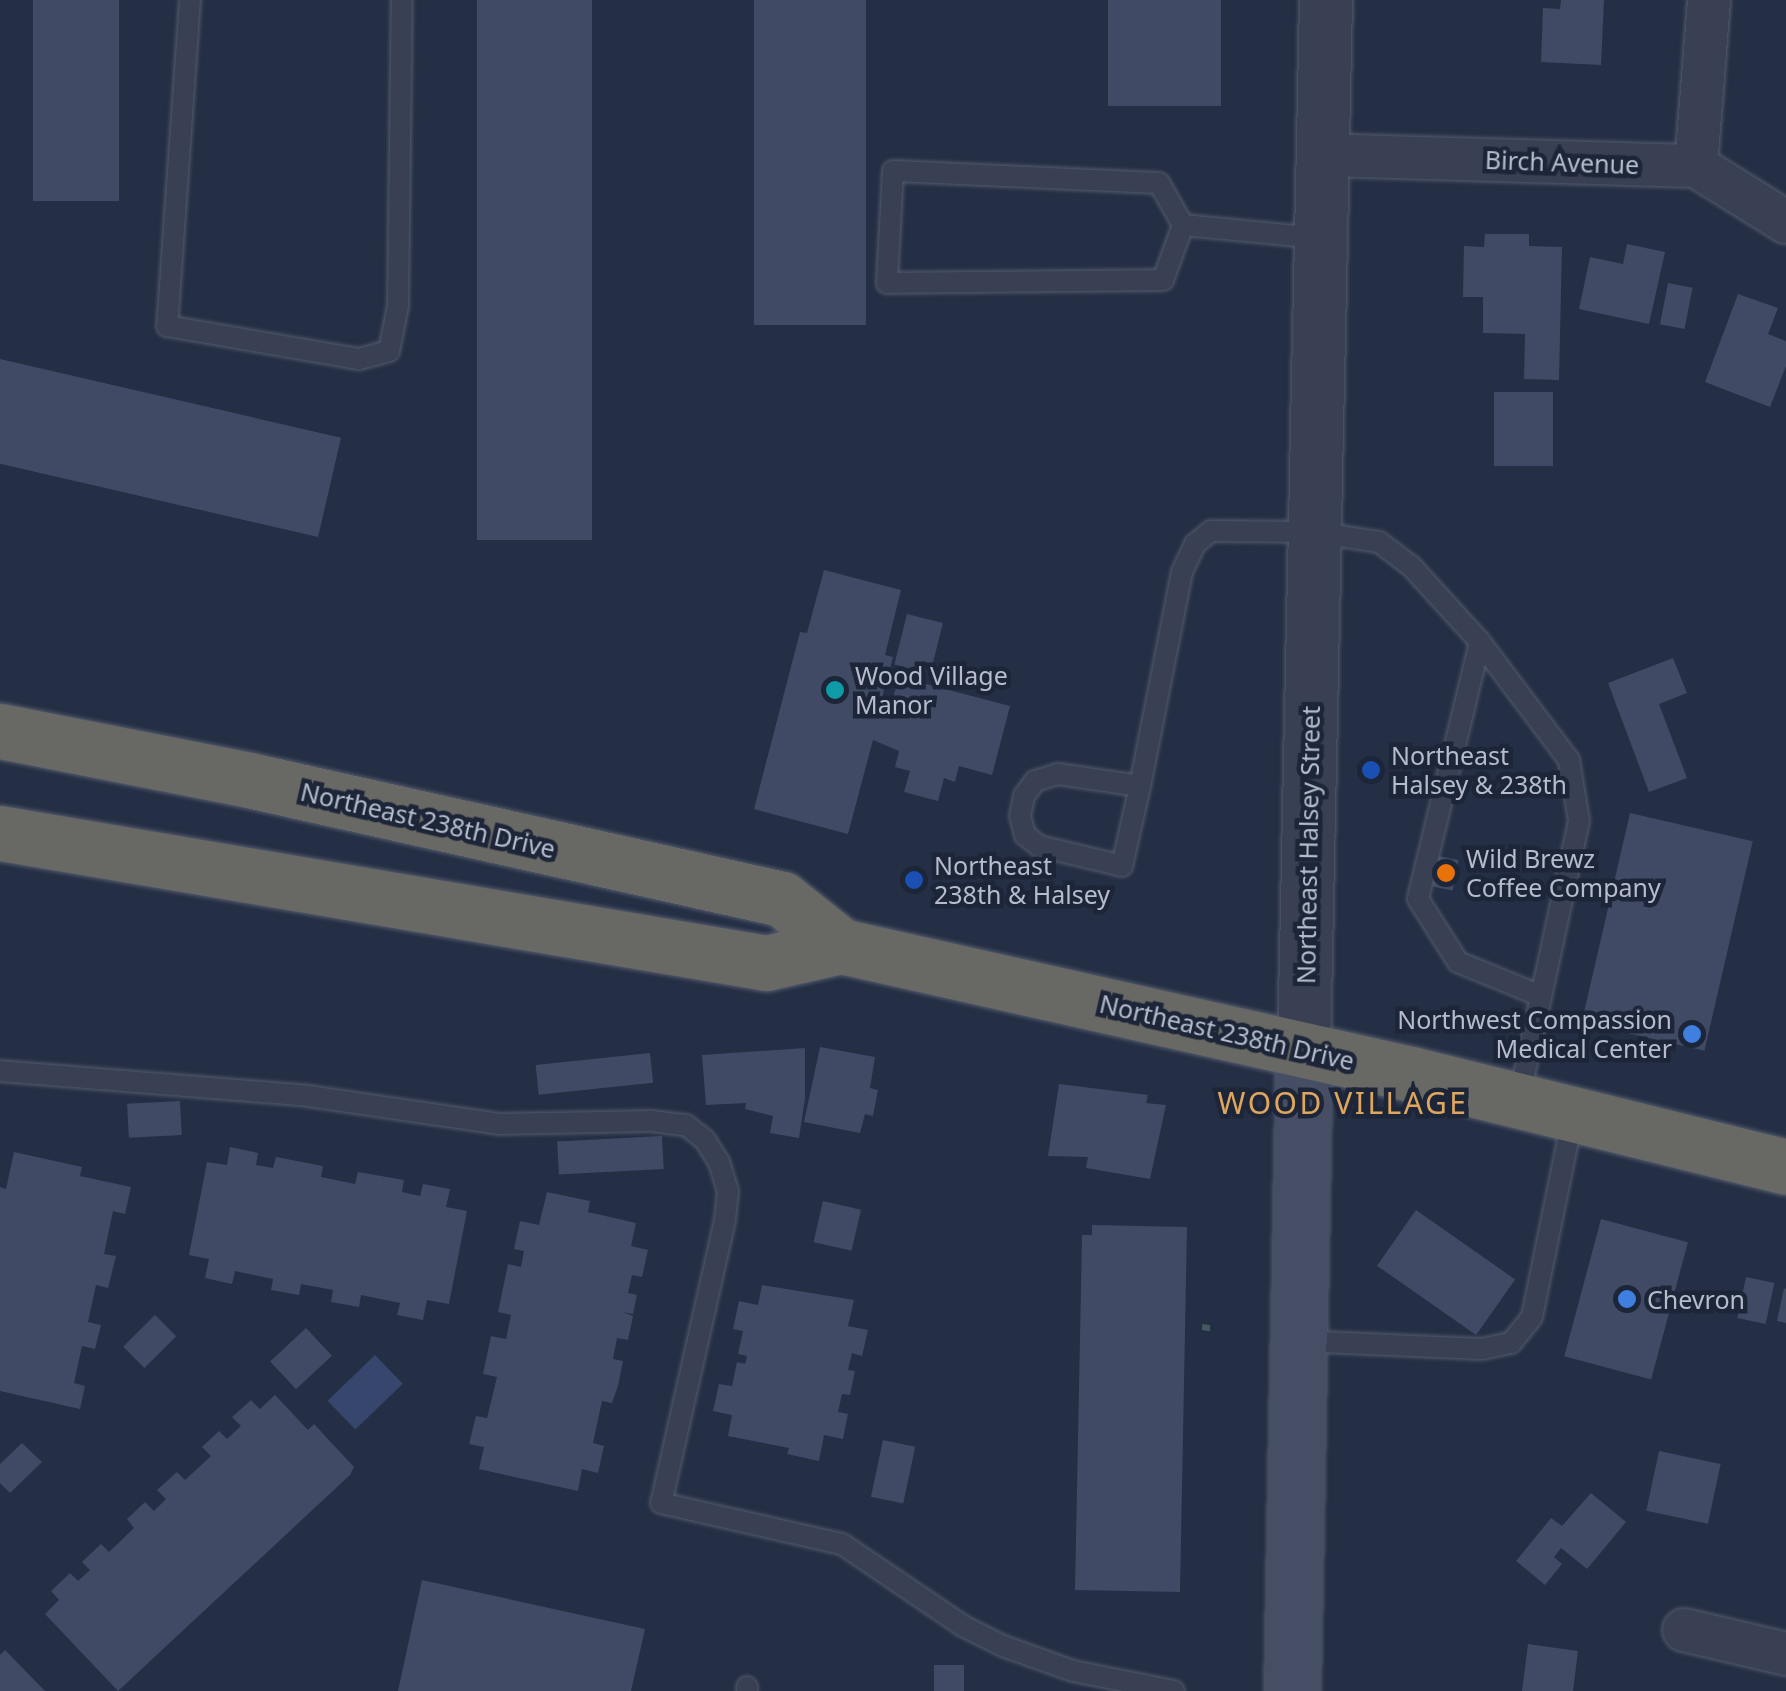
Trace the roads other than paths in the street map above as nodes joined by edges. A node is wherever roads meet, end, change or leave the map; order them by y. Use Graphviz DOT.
graph roads {
  1 [pos="190,0"];
  2 [pos="402,0"];
  3 [pos="1326,0"];
  4 [pos="1709,0"];
  5 [pos="1323,155"];
  6 [pos="1696,166"];
  7 [pos="1786,222"];
  8 [pos="1183,225"];
  9 [pos="1321,239"];
  10 [pos="1315,532"];
  11 [pos="1480,642"];
  12 [pos="0,731"];
  13 [pos="1140,786"];
  14 [pos="0,833"];
  15 [pos="841,946"];
  16 [pos="1541,996"];
  17 [pos="1304,1050"];
  18 [pos="0,1072"];
  19 [pos="1518,1100"];
  20 [pos="1574,1114"];
  21 [pos="1786,1167"];
  22 [pos="1298,1340"];
  23 [pos="1684,1630"];
  24 [pos="1786,1654"];
  25 [pos="1174,1691"];
  26 [pos="1292,1691"];
  1 -- 2 [label="lane"];
  3 -- 5 [label="street, Northeast Halsey Street"];
  4 -- 6 [label="street"];
  5 -- 6 [label="street, Birch Avenue"];
  5 -- 9 [label="street, Northeast Halsey Street"];
  6 -- 7 [label="street"];
  8 -- 8 [label="lane"];
  8 -- 9 [label="lane"];
  9 -- 10 [label="street, Northeast Halsey Street"];
  10 -- 11 [label="lane"];
  10 -- 13 [label="lane"];
  10 -- 17 [label="street, Northeast Halsey Street"];
  11 -- 16 [label="lane"];
  11 -- 16 [label="lane"];
  12 -- 15 [label="highway, Northeast 238th Drive"];
  13 -- 13 [label="lane"];
  14 -- 15 [label="highway, Northeast 238th Drive"];
  15 -- 17 [label="highway, Northeast 238th Drive"];
  16 -- 19 [label="lane"];
  17 -- 19 [label="highway, Northeast 238th Drive"];
  17 -- 22 [label="main road, Northeast Halsey Street"];
  18 -- 25 [label="lane"];
  19 -- 20 [label="highway, Northeast 238th Drive"];
  20 -- 21 [label="highway, Northeast 238th Drive"];
  20 -- 22 [label="lane"];
  22 -- 26 [label="main road, Northeast Halsey Street"];
  23 -- 24 [label="street"];
}
